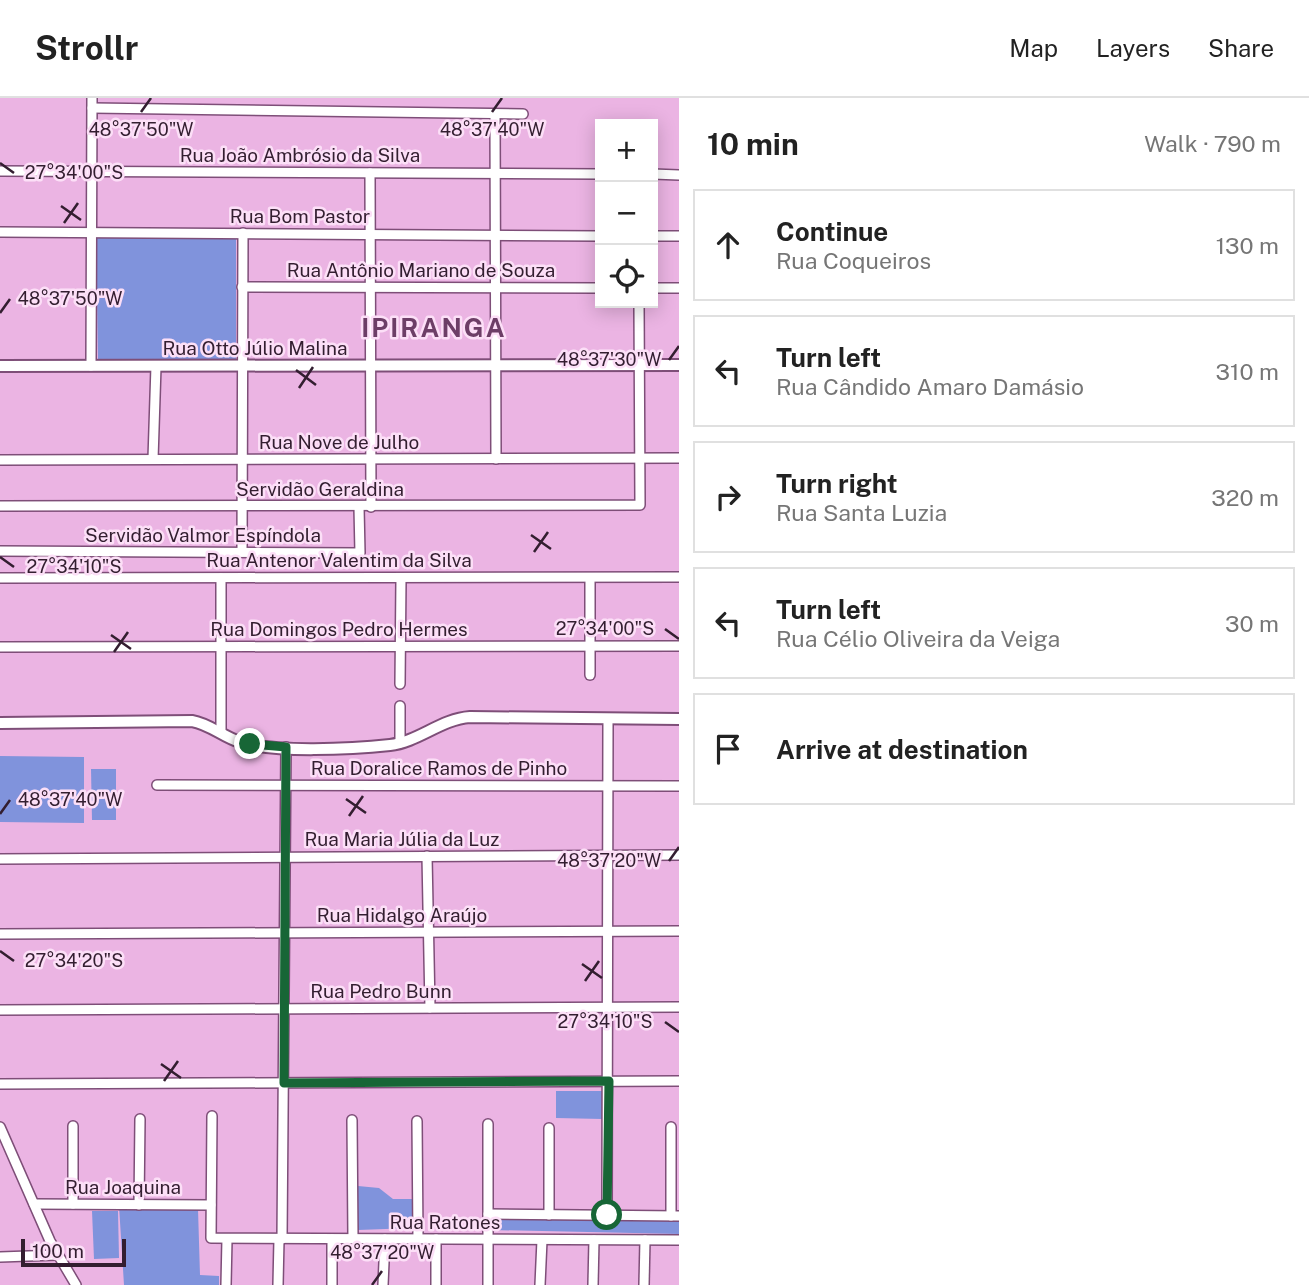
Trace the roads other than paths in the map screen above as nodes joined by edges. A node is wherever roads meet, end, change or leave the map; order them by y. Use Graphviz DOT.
graph roads {
  1 [pos="92,103"];
  2 [pos="495,114"];
  3 [pos="523,114"];
  4 [pos="0,171"];
  5 [pos="91,172"];
  6 [pos="370,173"];
  7 [pos="495,174"];
  8 [pos="595,174"];
  9 [pos="658,174"];
  10 [pos="679,174"];
  11 [pos="0,232"];
  12 [pos="90,233"];
  13 [pos="243,233"];
  14 [pos="370,234"];
  15 [pos="495,235"];
  16 [pos="595,236"];
  17 [pos="658,236"];
  18 [pos="679,236"];
  19 [pos="242,287"];
  20 [pos="370,287"];
  21 [pos="495,287"];
  22 [pos="595,288"];
  23 [pos="658,288"];
  24 [pos="679,288"];
  25 [pos="639,308"];
  26 [pos="243,365"];
  27 [pos="370,365"];
  28 [pos="496,365"];
  29 [pos="639,365"];
  30 [pos="679,365"];
  31 [pos="0,366"];
  32 [pos="91,366"];
  33 [pos="156,366"];
  34 [pos="640,458"];
  35 [pos="679,458"];
  36 [pos="153,459"];
  37 [pos="371,459"];
  38 [pos="496,459"];
  39 [pos="0,460"];
  40 [pos="242,460"];
  41 [pos="0,506"];
  42 [pos="242,507"];
  43 [pos="359,507"];
  44 [pos="371,507"];
  45 [pos="0,551"];
  46 [pos="242,552"];
  47 [pos="679,577"];
  48 [pos="0,578"];
  49 [pos="221,578"];
  50 [pos="401,578"];
  51 [pos="590,578"];
  52 [pos="0,646"];
  53 [pos="401,646"];
  54 [pos="590,646"];
  55 [pos="679,646"];
  56 [pos="221,647"];
  57 [pos="590,675"];
  58 [pos="400,684"];
  59 [pos="400,706"];
  60 [pos="679,719"];
  61 [pos="608,720"];
  62 [pos="0,723"];
  63 [pos="221,733"];
  64 [pos="400,743"];
  65 [pos="286,747"];
  66 [pos="157,785"];
  67 [pos="286,785"];
  68 [pos="608,786"];
  69 [pos="679,786"];
  70 [pos="679,855"];
  71 [pos="427,856"];
  72 [pos="608,856"];
  73 [pos="285,857"];
  74 [pos="0,859"];
  75 [pos="609,931"];
  76 [pos="679,931"];
  77 [pos="429,932"];
  78 [pos="285,933"];
  79 [pos="0,934"];
  80 [pos="609,1007"];
  81 [pos="679,1007"];
  82 [pos="284,1008"];
  83 [pos="430,1008"];
  84 [pos="0,1010"];
  85 [pos="609,1081"];
  86 [pos="679,1081"];
  87 [pos="284,1083"];
  88 [pos="0,1084"];
  89 [pos="212,1116"];
  90 [pos="140,1119"];
  91 [pos="352,1120"];
  92 [pos="417,1121"];
  93 [pos="488,1124"];
  94 [pos="73,1126"];
  95 [pos="0,1127"];
  96 [pos="671,1127"];
  97 [pos="549,1128"];
  98 [pos="34,1204"];
  99 [pos="73,1204"];
  100 [pos="139,1205"];
  101 [pos="211,1205"];
  102 [pos="488,1214"];
  103 [pos="549,1215"];
  104 [pos="607,1215"];
  105 [pos="675,1216"];
  106 [pos="227,1238"];
  107 [pos="281,1239"];
  108 [pos="332,1239"];
  109 [pos="352,1239"];
  110 [pos="385,1239"];
  111 [pos="418,1239"];
  112 [pos="436,1239"];
  113 [pos="488,1240"];
  114 [pos="542,1240"];
  115 [pos="594,1240"];
  116 [pos="645,1240"];
  117 [pos="679,1240"];
  118 [pos="57,1255"];
  119 [pos="0,1257"];
  120 [pos="76,1285"];
  121 [pos="226,1285"];
  122 [pos="278,1285"];
  123 [pos="331,1285"];
  124 [pos="383,1285"];
  125 [pos="436,1285"];
  126 [pos="488,1285"];
  127 [pos="540,1285"];
  128 [pos="593,1285"];
  129 [pos="644,1285"];
  1 -- 2 [label="street"];
  1 -- 5 [label="street"];
  2 -- 3 [label="street"];
  2 -- 7 [label="street"];
  4 -- 5 [label="street, Rua João Ambrósio da Silva"];
  5 -- 6 [label="street, Rua João Ambrósio da Silva"];
  5 -- 12 [label="street"];
  6 -- 7 [label="street, Rua João Ambrósio da Silva"];
  6 -- 14 [label="street"];
  7 -- 8 [label="street, Rua João Ambrósio da Silva"];
  7 -- 15 [label="street"];
  9 -- 10 [label="street"];
  11 -- 12 [label="street, Rua Bom Pastor"];
  12 -- 13 [label="street, Rua Bom Pastor"];
  12 -- 32 [label="street"];
  13 -- 14 [label="street, Rua Bom Pastor"];
  13 -- 19 [label="street"];
  14 -- 15 [label="street, Rua Bom Pastor"];
  14 -- 20 [label="street"];
  15 -- 16 [label="street, Rua Bom Pastor"];
  15 -- 21 [label="street"];
  17 -- 18 [label="street"];
  19 -- 20 [label="street, Rua Antônio Mariano de Souza"];
  19 -- 26 [label="street"];
  20 -- 21 [label="street, Rua Antônio Mariano de Souza"];
  20 -- 27 [label="street"];
  21 -- 22 [label="street, Rua Antônio Mariano de Souza"];
  21 -- 28 [label="street"];
  23 -- 24 [label="street"];
  25 -- 29 [label="street"];
  26 -- 27 [label="main road, Rua Otto Júlio Malina"];
  26 -- 33 [label="main road, Rua Otto Júlio Malina"];
  26 -- 40 [label="street"];
  27 -- 28 [label="main road, Rua Otto Júlio Malina"];
  27 -- 37 [label="street"];
  28 -- 29 [label="main road, Rua Otto Júlio Malina"];
  28 -- 38 [label="street"];
  29 -- 30 [label="main road, Rua Otto Júlio Malina"];
  29 -- 34 [label="street"];
  31 -- 32 [label="main road, Rua Otto Júlio Malina"];
  32 -- 33 [label="main road, Rua Otto Júlio Malina"];
  33 -- 36 [label="street"];
  34 -- 35 [label="street, Rua Nove de Julho"];
  34 -- 38 [label="street, Rua Nove de Julho"];
  34 -- 44 [label="street, Servidão Geraldina"];
  36 -- 39 [label="street, Rua Nove de Julho"];
  36 -- 40 [label="street, Rua Nove de Julho"];
  37 -- 38 [label="street, Rua Nove de Julho"];
  37 -- 40 [label="street, Rua Nove de Julho"];
  37 -- 44 [label="street"];
  40 -- 42 [label="street"];
  41 -- 42 [label="street, Servidão Geraldina"];
  42 -- 43 [label="street, Servidão Geraldina"];
  42 -- 46 [label="street"];
  43 -- 44 [label="street, Servidão Geraldina"];
  43 -- 46 [label="street, Servidão Valmor Espíndola"];
  45 -- 46 [label="street, Servidão Valmor Espíndola"];
  47 -- 51 [label="street, Rua Antenor Valentim da Silva"];
  48 -- 49 [label="street, Rua Antenor Valentim da Silva"];
  49 -- 50 [label="street, Rua Antenor Valentim da Silva"];
  49 -- 56 [label="street"];
  50 -- 51 [label="street, Rua Antenor Valentim da Silva"];
  50 -- 53 [label="street"];
  51 -- 54 [label="street"];
  52 -- 56 [label="street, Rua Domingos Pedro Hermes"];
  53 -- 54 [label="street, Rua Domingos Pedro Hermes"];
  53 -- 56 [label="street, Rua Domingos Pedro Hermes"];
  53 -- 58 [label="street"];
  54 -- 55 [label="street, Rua Domingos Pedro Hermes"];
  54 -- 57 [label="street"];
  56 -- 63 [label="street"];
  59 -- 64 [label="street"];
  60 -- 61 [label="main road"];
  61 -- 64 [label="main road"];
  61 -- 68 [label="street"];
  62 -- 63 [label="main road"];
  63 -- 65 [label="main road"];
  64 -- 65 [label="main road"];
  65 -- 67 [label="street"];
  66 -- 67 [label="street, Rua Doralice Ramos de Pinho"];
  67 -- 68 [label="street, Rua Doralice Ramos de Pinho"];
  67 -- 73 [label="street"];
  68 -- 69 [label="street, Rua Doralice Ramos de Pinho"];
  68 -- 72 [label="street"];
  70 -- 72 [label="street, Rua Maria Júlia da Luz"];
  71 -- 72 [label="street, Rua Maria Júlia da Luz"];
  71 -- 73 [label="street, Rua Maria Júlia da Luz"];
  71 -- 77 [label="street"];
  72 -- 75 [label="street"];
  73 -- 74 [label="street, Rua Maria Júlia da Luz"];
  73 -- 78 [label="street"];
  75 -- 76 [label="street, Rua Hidalgo Araújo"];
  75 -- 77 [label="street, Rua Hidalgo Araújo"];
  75 -- 80 [label="street"];
  77 -- 78 [label="street, Rua Hidalgo Araújo"];
  77 -- 83 [label="street"];
  78 -- 79 [label="street, Rua Hidalgo Araújo"];
  78 -- 82 [label="street"];
  80 -- 81 [label="street, Rua Pedro Bunn"];
  80 -- 83 [label="street, Rua Pedro Bunn"];
  80 -- 85 [label="street"];
  82 -- 83 [label="street, Rua Pedro Bunn"];
  82 -- 84 [label="street, Rua Pedro Bunn"];
  82 -- 87 [label="street"];
  85 -- 86 [label="street"];
  85 -- 87 [label="street"];
  85 -- 104 [label="street"];
  87 -- 88 [label="street"];
  87 -- 107 [label="street"];
  89 -- 101 [label="street"];
  90 -- 100 [label="street"];
  91 -- 109 [label="street"];
  92 -- 111 [label="street"];
  93 -- 102 [label="street"];
  94 -- 99 [label="street"];
  95 -- 98 [label="street"];
  96 -- 105 [label="street"];
  97 -- 103 [label="street"];
  98 -- 99 [label="street, Rua Joaquina"];
  98 -- 118 [label="street"];
  99 -- 100 [label="street, Rua Joaquina"];
  100 -- 101 [label="street, Rua Joaquina"];
  101 -- 106 [label="street, Rua Ratones"];
  102 -- 103 [label="street"];
  102 -- 113 [label="street"];
  103 -- 104 [label="street"];
  104 -- 105 [label="street"];
  106 -- 107 [label="street, Rua Ratones"];
  106 -- 121 [label="street"];
  107 -- 108 [label="street, Rua Ratones"];
  107 -- 122 [label="street"];
  108 -- 109 [label="street, Rua Ratones"];
  108 -- 123 [label="street"];
  109 -- 110 [label="street, Rua Ratones"];
  110 -- 111 [label="street, Rua Ratones"];
  110 -- 124 [label="street"];
  111 -- 112 [label="street, Rua Ratones"];
  112 -- 113 [label="street, Rua Ratones"];
  112 -- 125 [label="street"];
  113 -- 114 [label="street, Rua Ratones"];
  113 -- 126 [label="street"];
  114 -- 115 [label="street, Rua Ratones"];
  114 -- 127 [label="street"];
  115 -- 116 [label="street, Rua Ratones"];
  115 -- 128 [label="street"];
  116 -- 117 [label="street, Rua Ratones"];
  116 -- 129 [label="street"];
  118 -- 119 [label="street"];
  118 -- 120 [label="street"];
}
